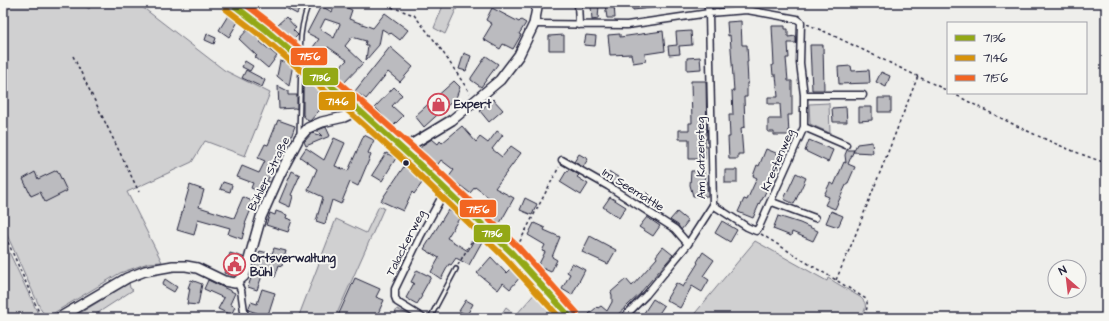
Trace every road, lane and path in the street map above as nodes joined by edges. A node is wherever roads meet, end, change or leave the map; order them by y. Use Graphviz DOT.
graph roads {
  1 [pos="231,3"];
  2 [pos="309,3"];
  3 [pos="380,3"];
  4 [pos="538,3"];
  5 [pos="578,3"];
  6 [pos="707,3"];
  7 [pos="709,13"];
  8 [pos="801,22"];
  9 [pos="534,24"];
  10 [pos="579,25"];
  11 [pos="73,56"];
  12 [pos="301,60"];
  13 [pos="918,76"];
  14 [pos="947,90"];
  15 [pos="954,94"];
  16 [pos="804,95"];
  17 [pos="863,95"];
  18 [pos="476,101"];
  19 [pos="359,110"];
  20 [pos="804,127"];
  21 [pos="299,138"];
  22 [pos="846,145"];
  23 [pos="402,148"];
  24 [pos="562,160"];
  25 [pos="1106,163"];
  26 [pos="446,189"];
  27 [pos="139,192"];
  28 [pos="772,202"];
  29 [pos="713,205"];
  30 [pos="815,218"];
  31 [pos="482,224"];
  32 [pos="3,230"];
  33 [pos="756,231"];
  34 [pos="688,244"];
  35 [pos="512,253"];
  36 [pos="456,268"];
  37 [pos="836,280"];
  38 [pos="237,282"];
  39 [pos="43,318"];
  40 [pos="59,318"];
  41 [pos="245,318"];
  42 [pos="423,318"];
  43 [pos="430,318"];
  44 [pos="571,318"];
  45 [pos="623,318"];
  46 [pos="863,318"];
  1 -- 12 [label="main road"];
  2 -- 12 [label="lane"];
  3 -- 18 [label="path"];
  4 -- 9 [label="street"];
  5 -- 10 [label="street"];
  6 -- 7 [label="street, Am Katzensteg"];
  7 -- 8 [label="street"];
  7 -- 10 [label="street"];
  7 -- 29 [label="street, Am Katzensteg"];
  8 -- 13 [label="path"];
  8 -- 16 [label="street, Krestenweg"];
  9 -- 10 [label="street"];
  9 -- 18 [label="street"];
  11 -- 27 [label="path"];
  12 -- 19 [label="main road"];
  12 -- 21 [label="lane"];
  13 -- 14 [label="path"];
  13 -- 37 [label="path"];
  15 -- 25 [label="path"];
  16 -- 17 [label="street"];
  16 -- 20 [label="street, Krestenweg"];
  18 -- 23 [label="street"];
  19 -- 21 [label="street, Bühler Straße"];
  19 -- 23 [label="main road"];
  20 -- 22 [label="street, Krestenweg"];
  20 -- 28 [label="street, Krestenweg"];
  21 -- 38 [label="street, Bühler Straße"];
  23 -- 26 [label="main road"];
  24 -- 34 [label="street, Im Seemättle"];
  24 -- 35 [label="path"];
  26 -- 31 [label="main road"];
  26 -- 42 [label="street, Talackerweg"];
  28 -- 30 [label="street, Krestenweg"];
  28 -- 33 [label="street, Krestenweg"];
  29 -- 33 [label="street"];
  29 -- 34 [label="street, Am Katzensteg"];
  31 -- 35 [label="main road"];
  31 -- 36 [label="path"];
  32 -- 39 [label="path"];
  33 -- 37 [label="path"];
  34 -- 45 [label="street, Am Katzensteg"];
  35 -- 44 [label="main road"];
  36 -- 43 [label="lane"];
  37 -- 46 [label="path"];
  38 -- 40 [label="street"];
  38 -- 41 [label="street"];
}
